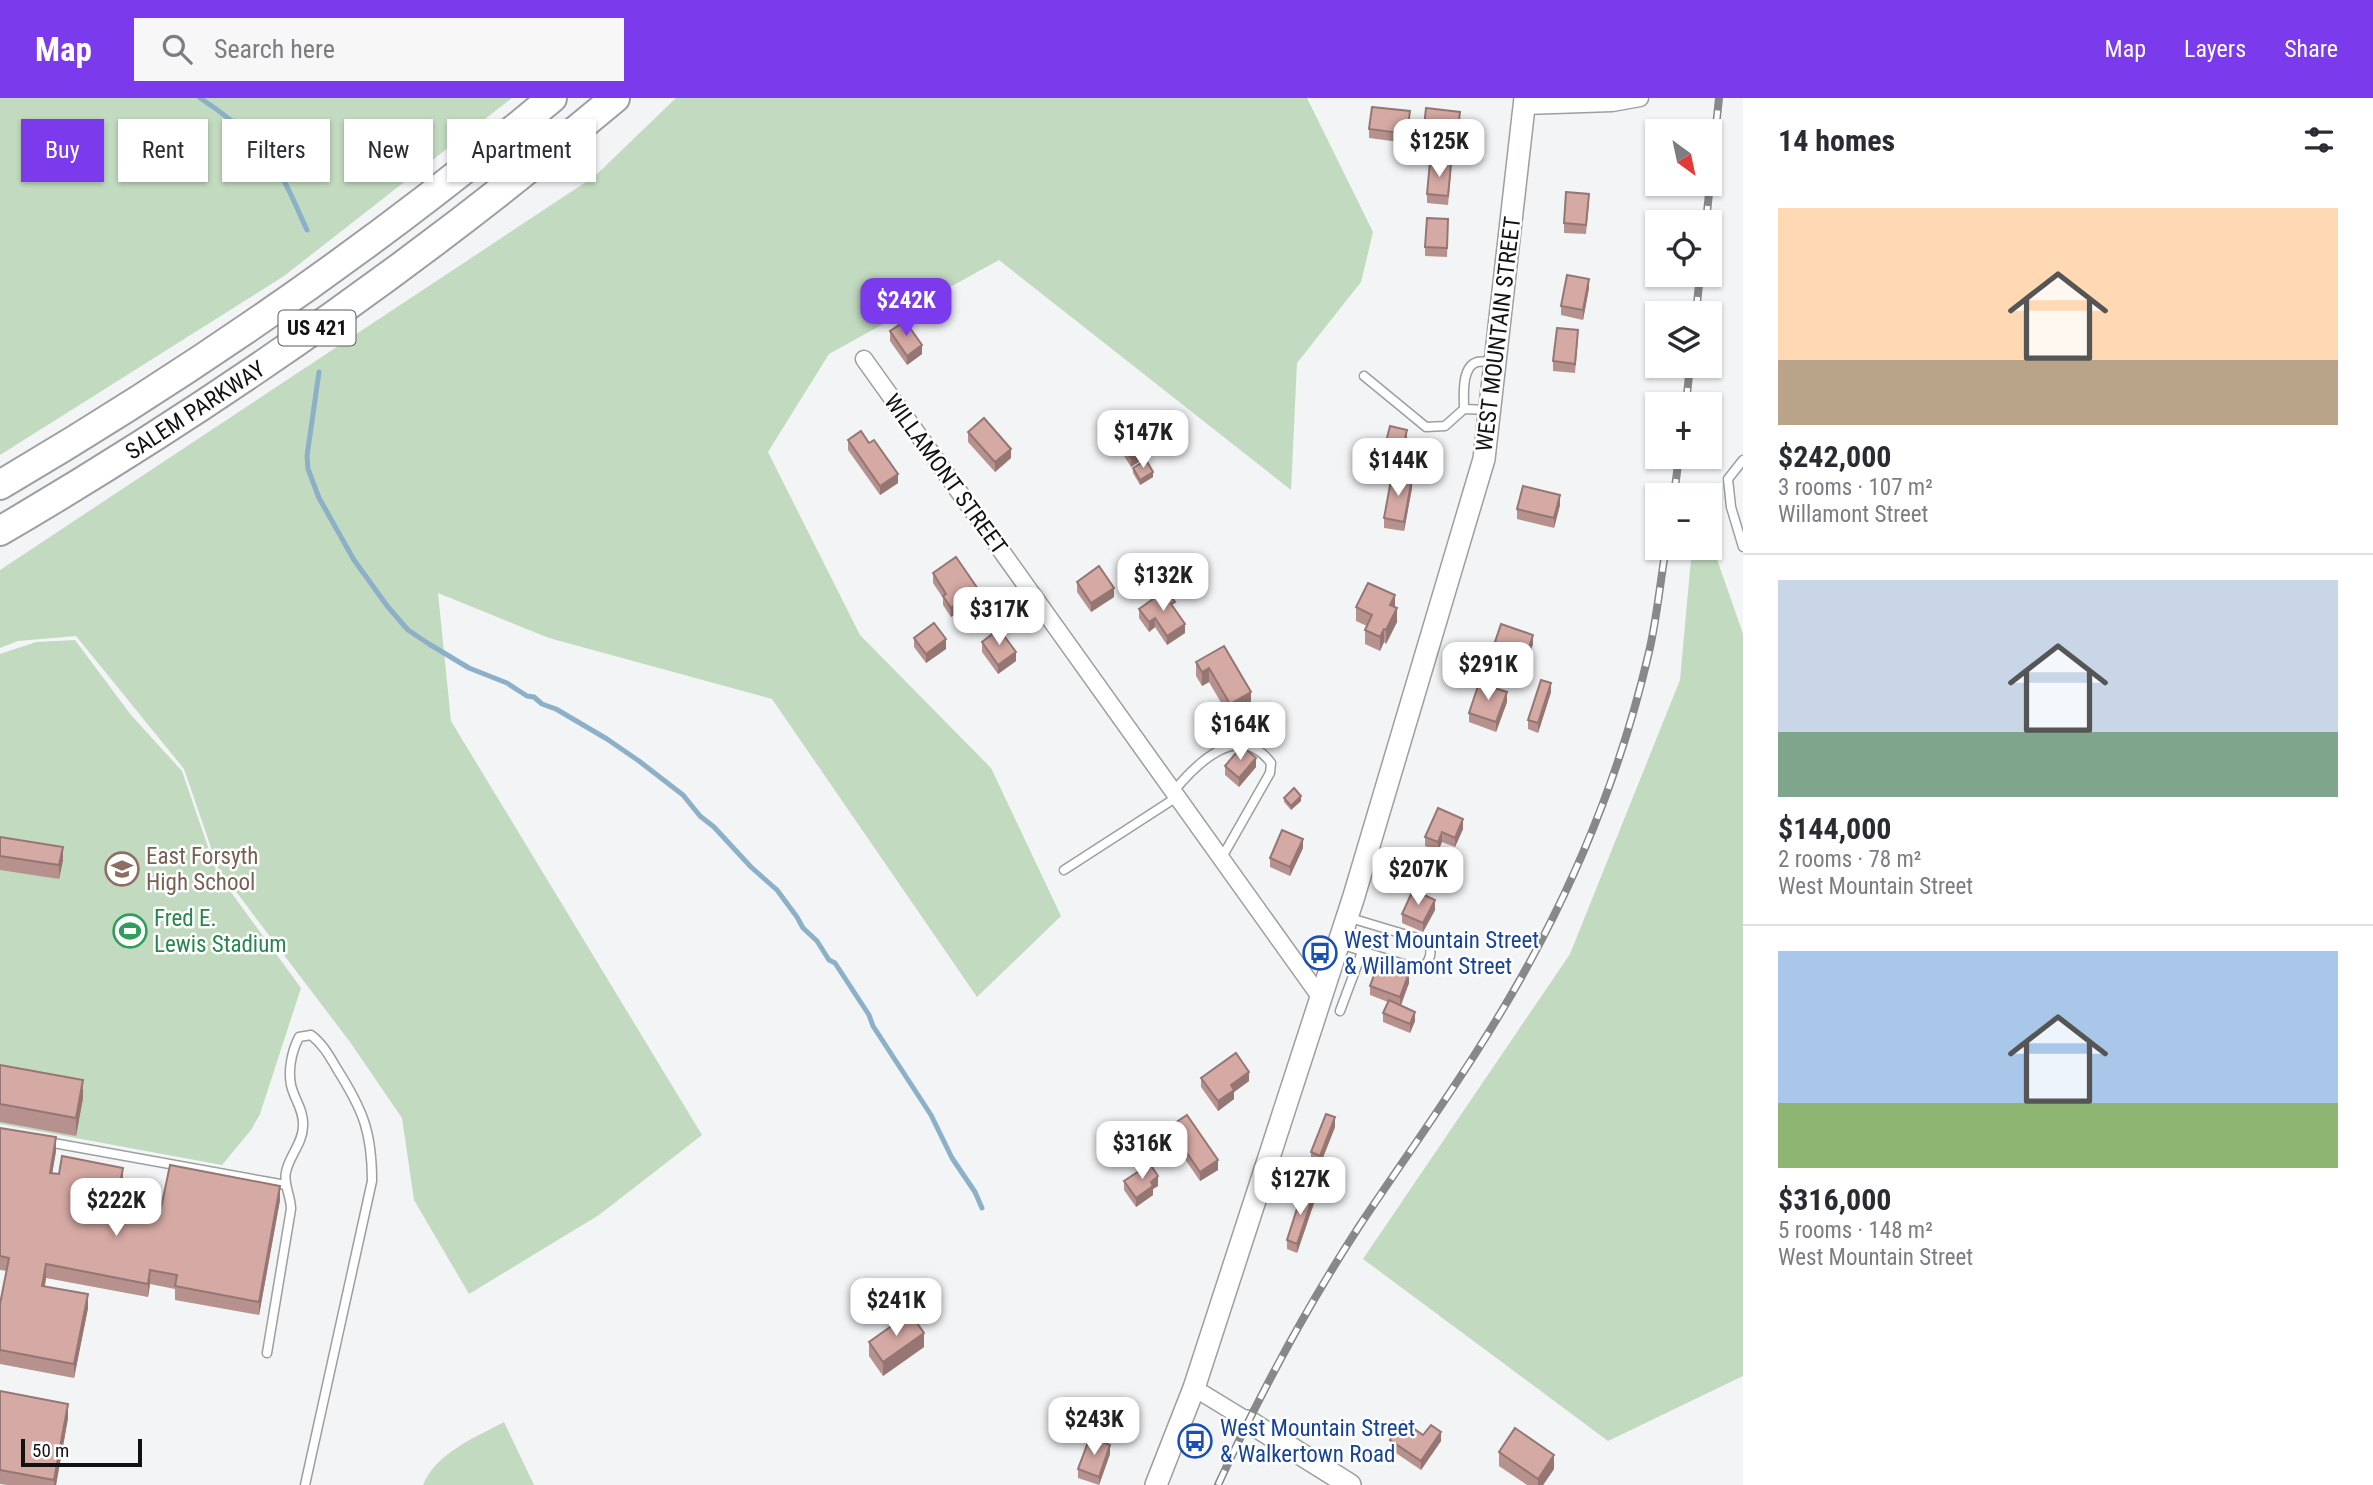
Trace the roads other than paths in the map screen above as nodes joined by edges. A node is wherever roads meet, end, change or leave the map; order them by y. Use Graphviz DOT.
graph roads {
  1 [pos="552,98"];
  2 [pos="615,98"];
  3 [pos="1640,98"];
  4 [pos="1525,102"];
  5 [pos="863,359"];
  6 [pos="1495,362"];
  7 [pos="1364,376"];
  8 [pos="1464,409"];
  9 [pos="1489,410"];
  10 [pos="1743,460"];
  11 [pos="0,485"];
  12 [pos="0,531"];
  13 [pos="1743,547"];
  14 [pos="1175,794"];
  15 [pos="1221,859"];
  16 [pos="1064,870"];
  17 [pos="1347,917"];
  18 [pos="1339,943"];
  19 [pos="1362,951"];
  20 [pos="1321,998"];
  21 [pos="1340,1011"];
  22 [pos="37,1140"];
  23 [pos="286,1185"];
  24 [pos="267,1353"];
  25 [pos="1194,1388"];
  26 [pos="1248,1421"];
  27 [pos="305,1485"];
  28 [pos="1156,1485"];
  29 [pos="1350,1485"];
  1 -- 11 [label="highway, SALEM PARKWAY / US 421"];
  2 -- 12 [label="highway, SALEM PARKWAY / US 421"];
  3 -- 4 [label="street"];
  4 -- 6 [label="main road, WEST MOUNTAIN STREET"];
  5 -- 14 [label="street, WILLAMONT STREET"];
  6 -- 8 [label="lane"];
  6 -- 9 [label="main road, WEST MOUNTAIN STREET"];
  7 -- 8 [label="lane"];
  8 -- 9 [label="lane"];
  9 -- 17 [label="main road, WEST MOUNTAIN STREET"];
  10 -- 13 [label="lane"];
  14 -- 15 [label="street, WILLAMONT STREET"];
  14 -- 15 [label="lane"];
  14 -- 16 [label="lane"];
  15 -- 20 [label="street, WILLAMONT STREET"];
  17 -- 18 [label="main road, WEST MOUNTAIN STREET"];
  17 -- 19 [label="lane"];
  18 -- 19 [label="lane"];
  18 -- 20 [label="main road, WEST MOUNTAIN STREET"];
  19 -- 21 [label="lane"];
  20 -- 25 [label="main road, WEST MOUNTAIN STREET"];
  22 -- 23 [label="lane"];
  23 -- 24 [label="lane"];
  23 -- 27 [label="lane"];
  25 -- 26 [label="street"];
  25 -- 28 [label="main road, WEST MOUNTAIN STREET"];
  26 -- 29 [label="main road"];
}
